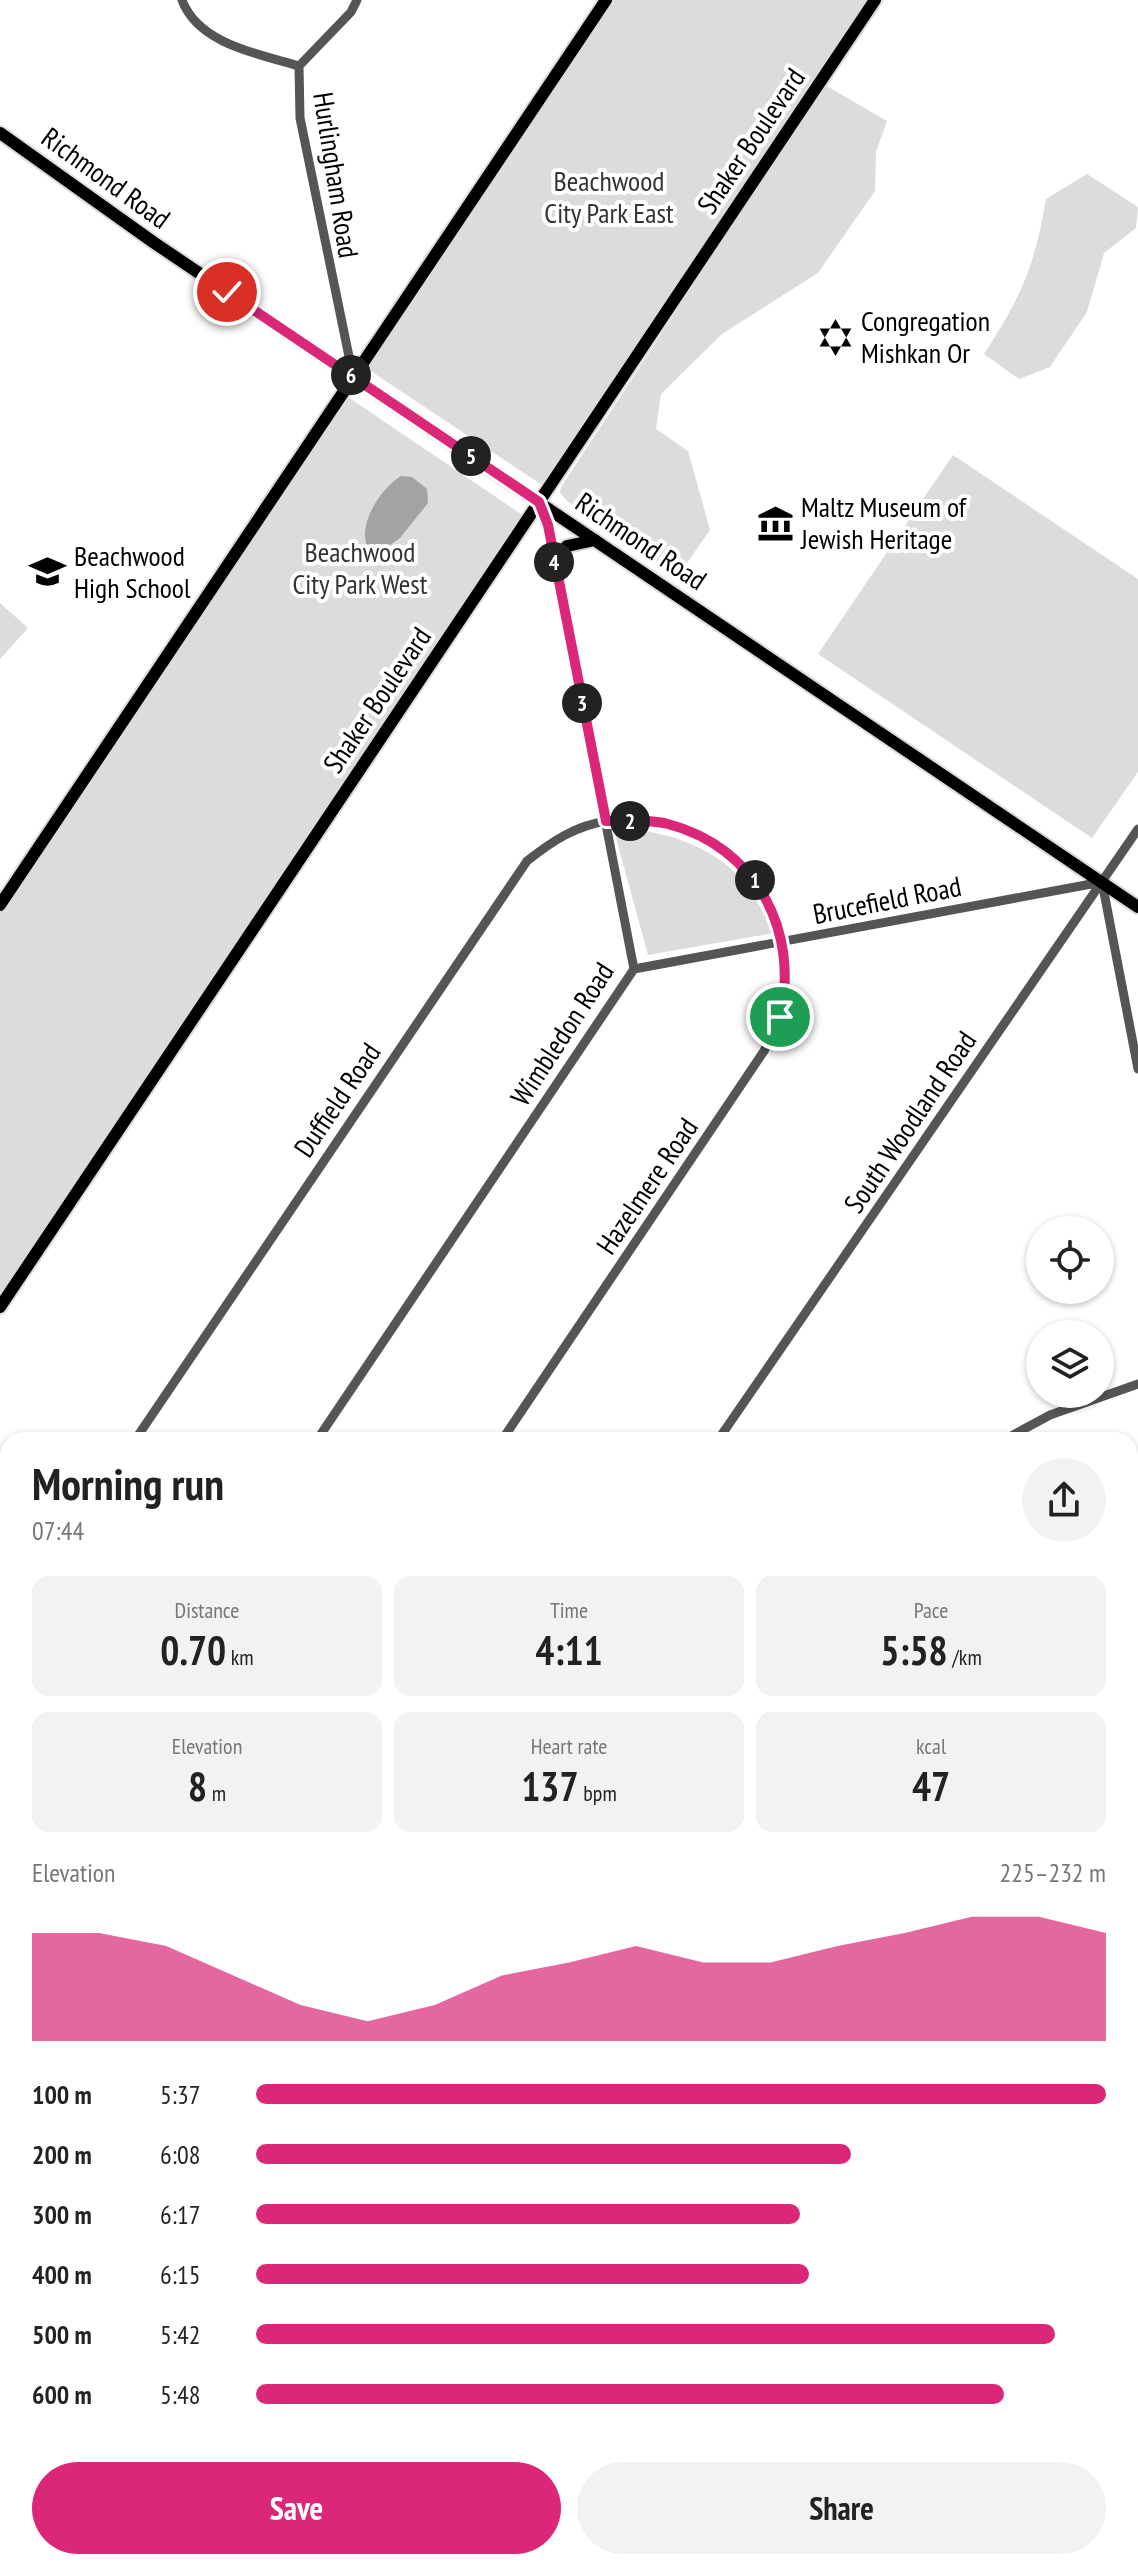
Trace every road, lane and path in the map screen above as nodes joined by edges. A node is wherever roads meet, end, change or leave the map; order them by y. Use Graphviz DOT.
graph roads {
  1 [pos="182,0"];
  2 [pos="357,0"];
  3 [pos="606,0"];
  4 [pos="875,0"];
  5 [pos="299,66"];
  6 [pos="0,133"];
  7 [pos="353,377"];
  8 [pos="539,502"];
  9 [pos="595,540"];
  10 [pos="555,563"];
  11 [pos="606,821"];
  12 [pos="1138,829"];
  13 [pos="1102,882"];
  14 [pos="0,905"];
  15 [pos="1138,907"];
  16 [pos="782,942"];
  17 [pos="634,969"];
  18 [pos="1138,1069"];
  19 [pos="0,1307"];
  20 [pos="1138,1384"];
  21 [pos="140,1432"];
  22 [pos="322,1432"];
  23 [pos="507,1432"];
  24 [pos="724,1432"];
  25 [pos="1019,1432"];
  1 -- 5 [label="street"];
  2 -- 5 [label="street, Hurlingham Road"];
  3 -- 7 [label="main road"];
  4 -- 8 [label="main road, Shaker Boulevard"];
  5 -- 7 [label="street, Hurlingham Road"];
  6 -- 7 [label="main road, Richmond Road"];
  7 -- 8 [label="main road, Richmond Road"];
  7 -- 14 [label="main road"];
  8 -- 9 [label="main road, Richmond Road"];
  8 -- 10 [label="street, Wimbledon Road"];
  8 -- 19 [label="main road, Shaker Boulevard"];
  9 -- 10 [label="main road"];
  9 -- 13 [label="main road, Richmond Road"];
  10 -- 11 [label="street, Wimbledon Road"];
  11 -- 16 [label="street, Duffield Road"];
  11 -- 17 [label="street, Wimbledon Road"];
  11 -- 21 [label="street, Duffield Road"];
  12 -- 13 [label="street, South Woodland Road"];
  13 -- 15 [label="main road, Richmond Road"];
  13 -- 16 [label="street, Brucefield Road"];
  13 -- 18 [label="street"];
  13 -- 24 [label="street, South Woodland Road"];
  16 -- 17 [label="street, Brucefield Road"];
  16 -- 23 [label="street, Hazelmere Road"];
  17 -- 22 [label="street, Wimbledon Road"];
  20 -- 25 [label="street"];
}
